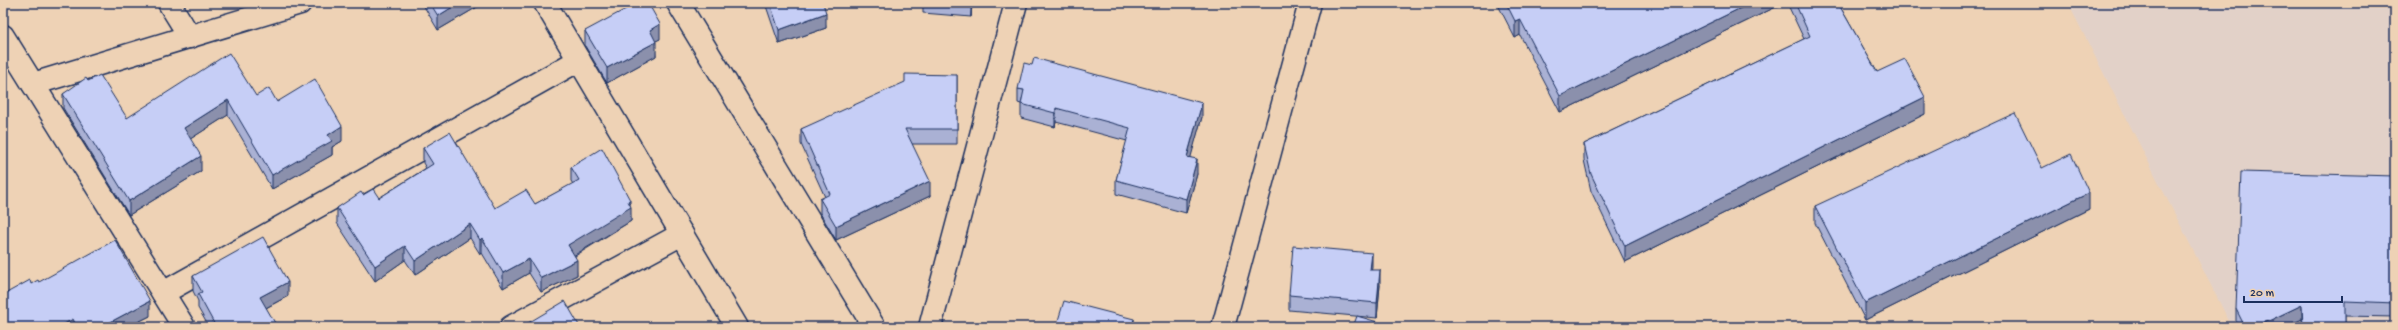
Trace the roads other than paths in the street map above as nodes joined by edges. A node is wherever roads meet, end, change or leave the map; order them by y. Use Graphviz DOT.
graph roads {
  1 [pos="169,3"];
  2 [pos="300,3"];
  3 [pos="545,3"];
  4 [pos="678,3"];
  5 [pos="1016,3"];
  6 [pos="1310,3"];
  7 [pos="3,36"];
  8 [pos="190,37"];
  9 [pos="579,60"];
  10 [pos="33,84"];
  11 [pos="682,234"];
  12 [pos="163,293"];
  13 [pos="184,327"];
  14 [pos="511,327"];
  15 [pos="736,327"];
  16 [pos="874,327"];
  17 [pos="930,327"];
  18 [pos="1223,327"];
  1 -- 8 [label="street"];
  2 -- 8 [label="street"];
  3 -- 9 [label="street"];
  4 -- 16 [label="street"];
  5 -- 17 [label="street"];
  6 -- 18 [label="street"];
  7 -- 10 [label="street"];
  8 -- 10 [label="street"];
  9 -- 11 [label="street"];
  9 -- 12 [label="street"];
  10 -- 12 [label="street"];
  11 -- 14 [label="street"];
  11 -- 15 [label="street"];
  12 -- 13 [label="street"];
}
